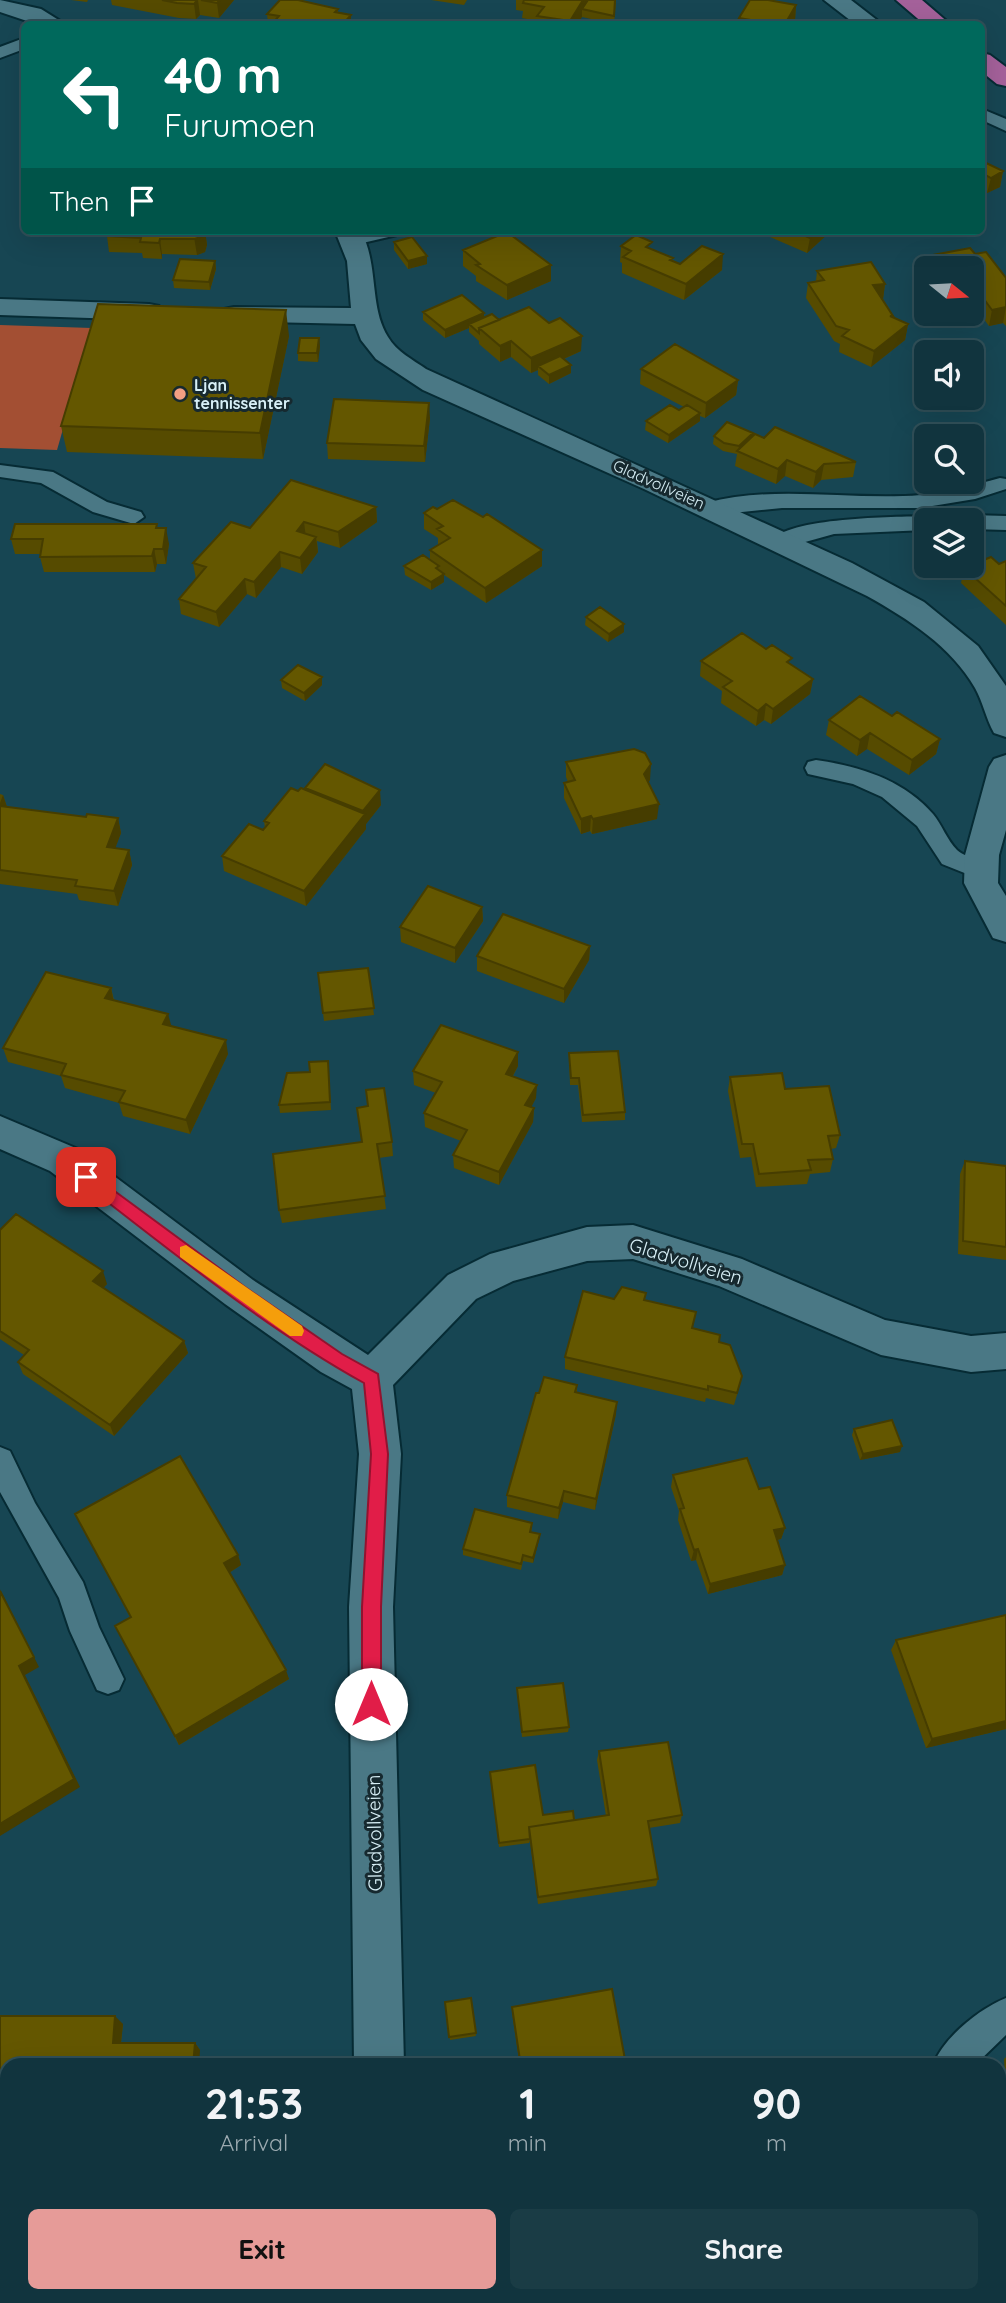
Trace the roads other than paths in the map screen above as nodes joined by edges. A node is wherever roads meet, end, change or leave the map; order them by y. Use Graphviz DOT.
graph roads {
  1 [pos="836,0"];
  2 [pos="908,0"];
  3 [pos="0,5"];
  4 [pos="47,21"];
  5 [pos="866,21"];
  6 [pos="934,21"];
  7 [pos="21,44"];
  8 [pos="0,53"];
  9 [pos="985,62"];
  10 [pos="1006,79"];
  11 [pos="985,116"];
  12 [pos="1006,126"];
  13 [pos="351,235"];
  14 [pos="0,307"];
  15 [pos="365,316"];
  16 [pos="0,471"];
  17 [pos="1000,484"];
  18 [pos="713,508"];
  19 [pos="134,517"];
  20 [pos="984,522"];
  21 [pos="914,523"];
  22 [pos="1006,523"];
  23 [pos="780,542"];
  24 [pos="1006,725"];
  25 [pos="1006,767"];
  26 [pos="816,768"];
  27 [pos="982,871"];
  28 [pos="1006,928"];
  29 [pos="0,1132"];
  30 [pos="1006,1351"];
  31 [pos="372,1379"];
  32 [pos="0,1460"];
  33 [pos="108,1679"];
  34 [pos="1006,2015"];
  35 [pos="379,2058"];
  36 [pos="957,2058"];
  1 -- 5 [label="street"];
  2 -- 6 [label="highway"];
  3 -- 4 [label="street"];
  7 -- 8 [label="lane"];
  9 -- 10 [label="highway"];
  11 -- 12 [label="lane"];
  13 -- 15 [label="street, Gladvollveien"];
  14 -- 15 [label="street"];
  15 -- 18 [label="street, Gladvollveien"];
  16 -- 19 [label="lane"];
  17 -- 18 [label="lane"];
  18 -- 23 [label="street, Gladvollveien"];
  20 -- 22 [label="lane"];
  21 -- 23 [label="lane"];
  23 -- 24 [label="street, Gladvollveien"];
  25 -- 27 [label="street"];
  26 -- 27 [label="lane"];
  27 -- 28 [label="street"];
  29 -- 31 [label="street"];
  30 -- 31 [label="street, Gladvollveien"];
  31 -- 35 [label="street, Gladvollveien"];
  32 -- 33 [label="lane"];
  34 -- 36 [label="lane"];
}
